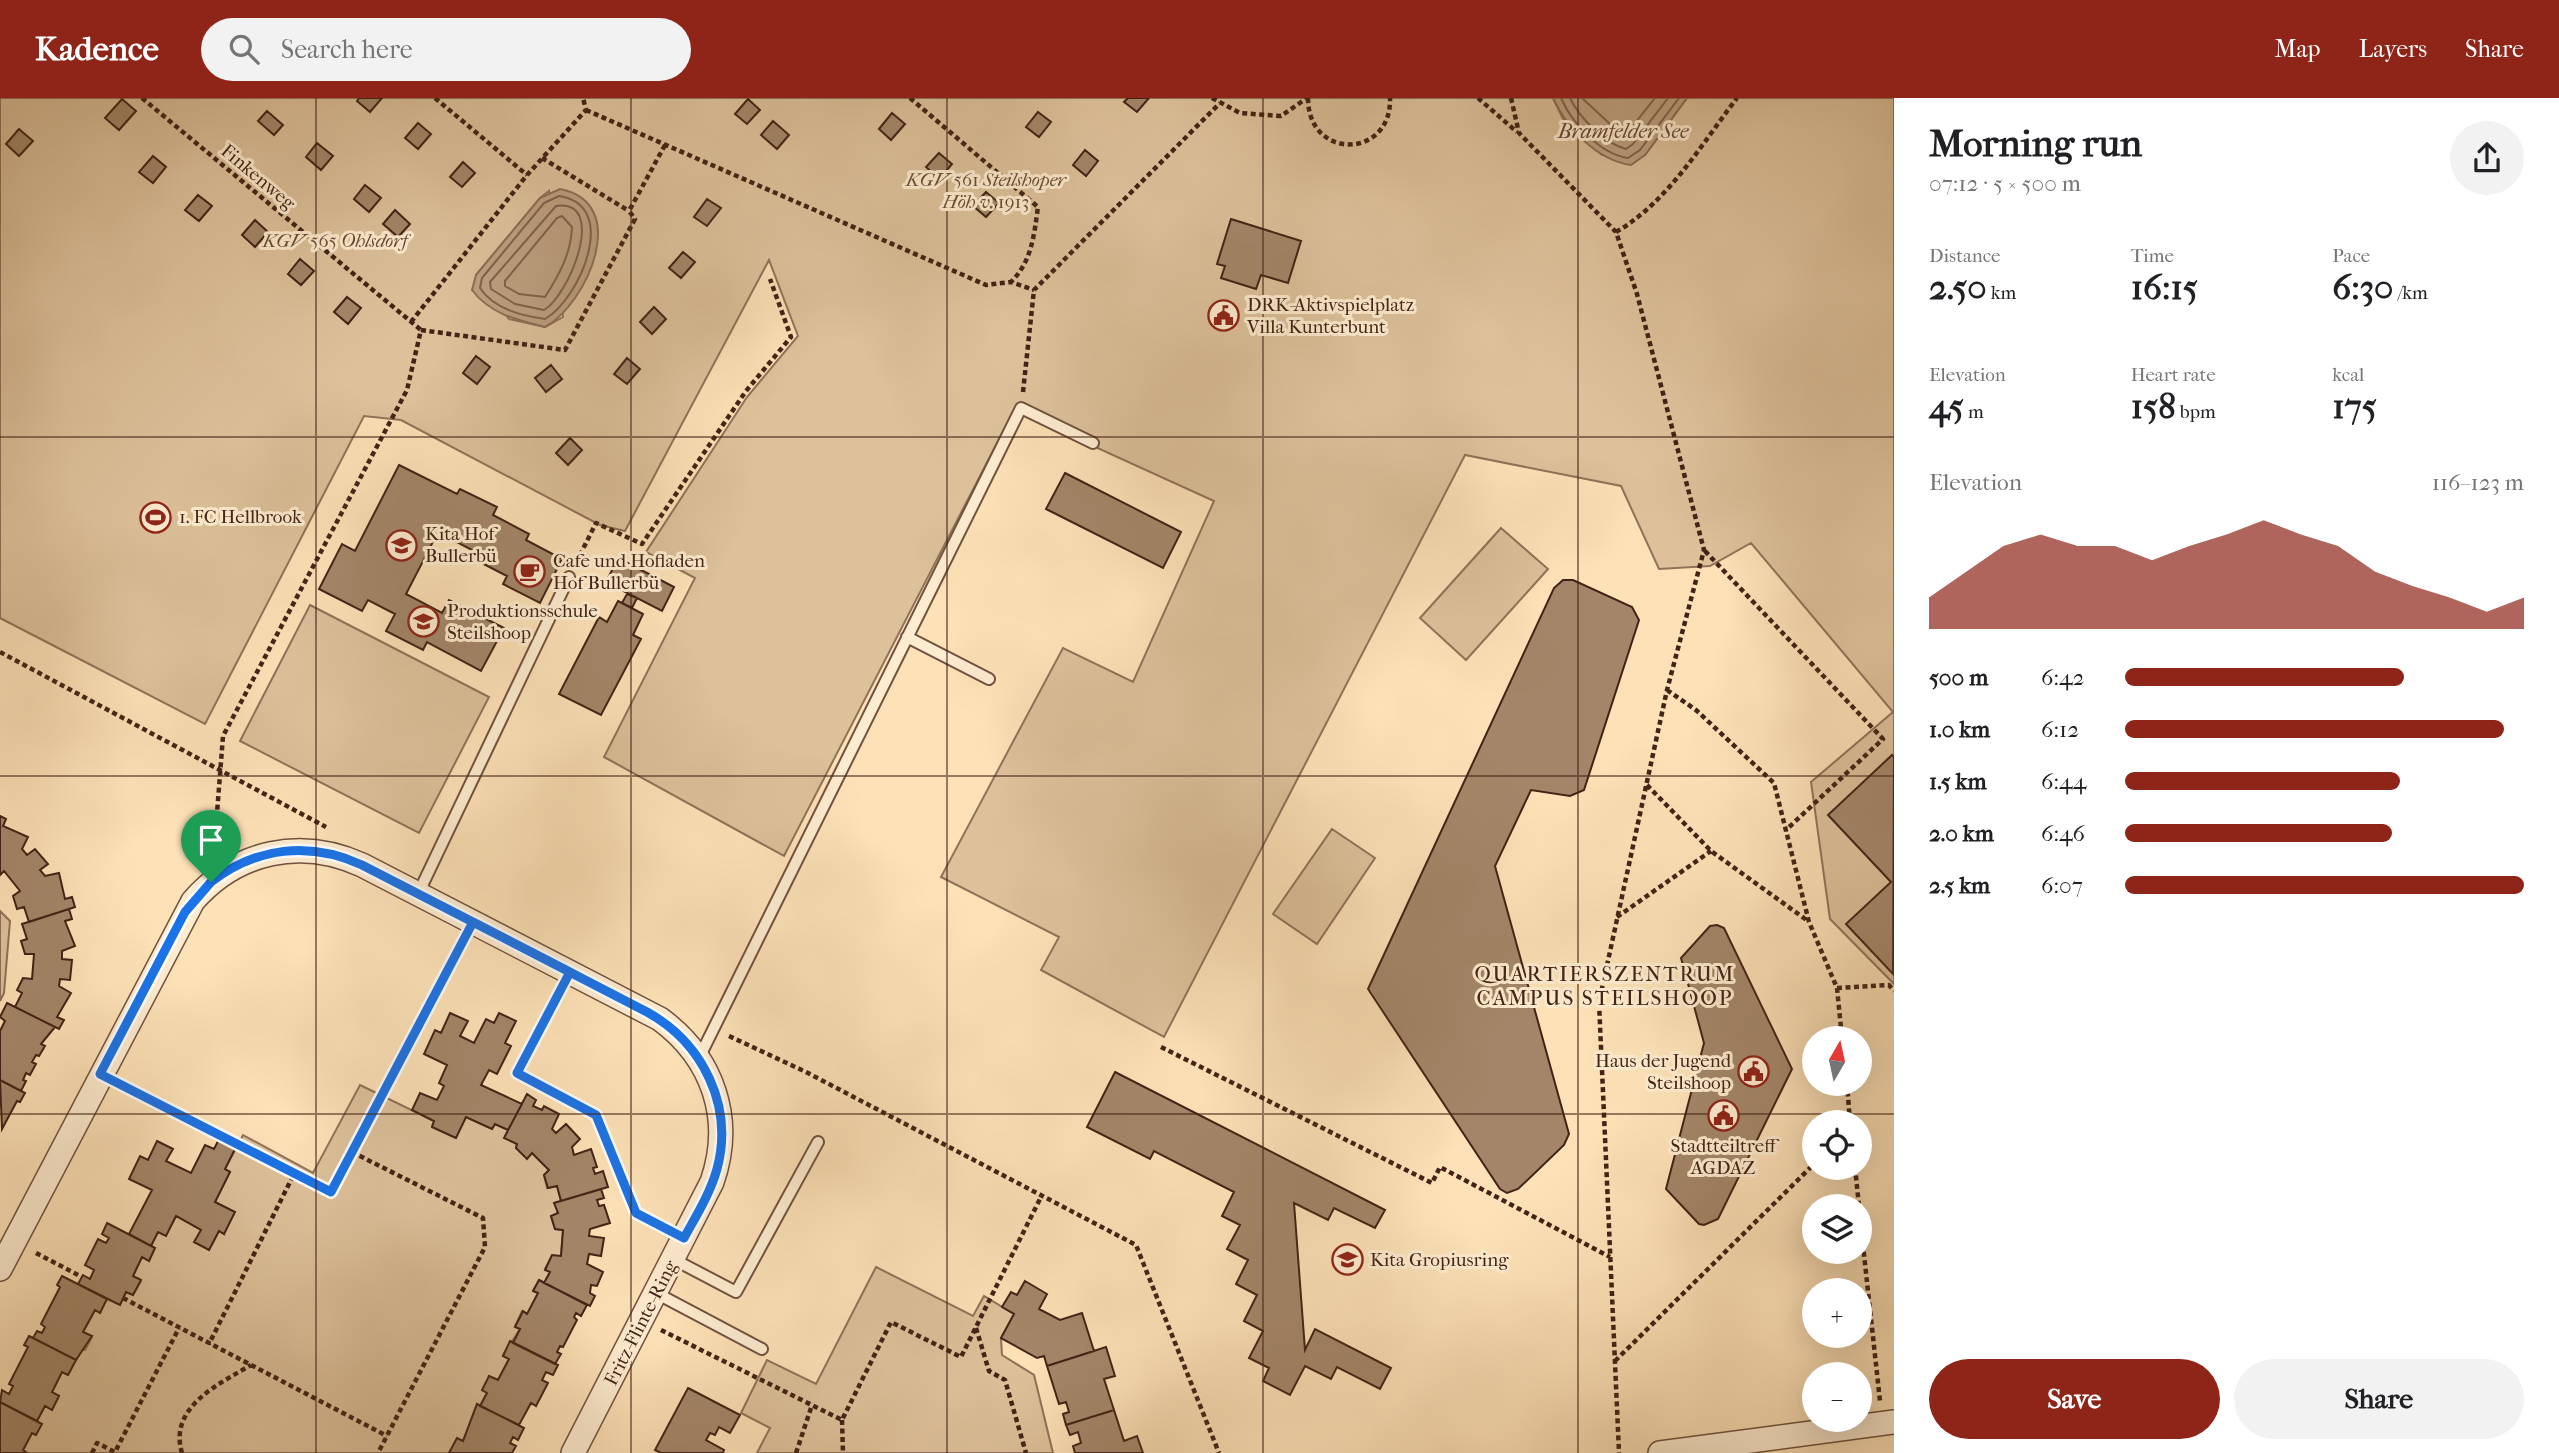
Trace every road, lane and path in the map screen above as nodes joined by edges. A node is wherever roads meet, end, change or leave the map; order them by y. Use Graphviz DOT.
graph roads {
  1 [pos="142,98"];
  2 [pos="435,98"];
  3 [pos="583,98"];
  4 [pos="910,98"];
  5 [pos="1212,98"];
  6 [pos="1308,98"];
  7 [pos="1390,98"];
  8 [pos="1478,98"];
  9 [pos="1511,98"];
  10 [pos="1737,98"];
  11 [pos="1220,103"];
  12 [pos="586,110"];
  13 [pos="1519,133"];
  14 [pos="665,145"];
  15 [pos="542,158"];
  16 [pos="527,175"];
  17 [pos="629,211"];
  18 [pos="1616,232"];
  19 [pos="770,279"];
  20 [pos="1011,282"];
  21 [pos="1034,290"];
  22 [pos="411,322"];
  23 [pos="421,330"];
  24 [pos="1021,408"];
  25 [pos="1093,443"];
  26 [pos="1704,550"];
  27 [pos="569,577"];
  28 [pos="907,637"];
  29 [pos="989,679"];
  30 [pos="1667,690"];
  31 [pos="1646,784"];
  32 [pos="1786,830"];
  33 [pos="1711,851"];
  34 [pos="211,882"];
  35 [pos="418,894"];
  36 [pos="1617,917"];
  37 [pos="473,922"];
  38 [pos="1809,922"];
  39 [pos="570,972"];
  40 [pos="1837,989"];
  41 [pos="1894,991"];
  42 [pos="1841,1026"];
  43 [pos="1161,1046"];
  44 [pos="699,1058"];
  45 [pos="100,1074"];
  46 [pos="818,1142"];
  47 [pos="352,1152"];
  48 [pos="295,1172"];
  49 [pos="1802,1176"];
  50 [pos="1042,1195"];
  51 [pos="14,1241"];
  52 [pos="679,1249"];
  53 [pos="1610,1256"];
  54 [pos="1867,1264"];
  55 [pos="0,1269"];
  56 [pos="82,1277"];
  57 [pos="656,1293"];
  58 [pos="123,1298"];
  59 [pos="642,1320"];
  60 [pos="976,1327"];
  61 [pos="179,1328"];
  62 [pos="209,1343"];
  63 [pos="762,1349"];
  64 [pos="1615,1362"];
  65 [pos="251,1365"];
  66 [pos="811,1405"];
  67 [pos="842,1420"];
  68 [pos="1889,1422"];
  69 [pos="387,1436"];
  70 [pos="92,1453"];
  71 [pos="182,1453"];
  72 [pos="378,1453"];
  73 [pos="573,1453"];
  74 [pos="796,1453"];
  75 [pos="844,1453"];
  76 [pos="1026,1453"];
  77 [pos="1619,1453"];
  78 [pos="1660,1453"];
  1 -- 22 [label="path, Finkenweg"];
  2 -- 16 [label="path"];
  3 -- 12 [label="path"];
  4 -- 20 [label="path"];
  5 -- 11 [label="path"];
  6 -- 7 [label="path"];
  6 -- 11 [label="path"];
  8 -- 13 [label="path"];
  9 -- 13 [label="path"];
  10 -- 18 [label="path"];
  11 -- 21 [label="path"];
  12 -- 14 [label="path"];
  12 -- 15 [label="path"];
  13 -- 18 [label="path"];
  14 -- 17 [label="path"];
  14 -- 20 [label="path"];
  15 -- 16 [label="path"];
  15 -- 17 [label="path"];
  16 -- 22 [label="path"];
  17 -- 23 [label="path"];
  18 -- 26 [label="path"];
  19 -- 27 [label="path"];
  20 -- 21 [label="path"];
  21 -- 24 [label="path"];
  22 -- 23 [label="path, Finkenweg"];
  23 -- 34 [label="path"];
  24 -- 25 [label="lane"];
  24 -- 28 [label="lane"];
  26 -- 30 [label="path"];
  26 -- 32 [label="path"];
  27 -- 35 [label="lane"];
  28 -- 29 [label="lane"];
  28 -- 44 [label="lane"];
  30 -- 31 [label="path"];
  30 -- 32 [label="path"];
  31 -- 33 [label="path"];
  31 -- 36 [label="path"];
  32 -- 38 [label="path"];
  33 -- 36 [label="path"];
  33 -- 38 [label="path"];
  34 -- 35 [label="street, Fritz-Flinte-Ring"];
  34 -- 45 [label="street, Fritz-Flinte-Ring"];
  35 -- 37 [label="street, Fritz-Flinte-Ring"];
  36 -- 53 [label="path"];
  37 -- 39 [label="street, Fritz-Flinte-Ring"];
  37 -- 47 [label="path"];
  38 -- 40 [label="path"];
  39 -- 44 [label="street, Fritz-Flinte-Ring"];
  39 -- 52 [label="path"];
  40 -- 41 [label="path"];
  40 -- 42 [label="path"];
  43 -- 53 [label="path"];
  44 -- 52 [label="street, Fritz-Flinte-Ring"];
  45 -- 48 [label="path"];
  45 -- 51 [label="street, Fritz-Flinte-Ring"];
  46 -- 52 [label="lane"];
  47 -- 48 [label="path"];
  47 -- 69 [label="path"];
  48 -- 62 [label="path"];
  49 -- 64 [label="path"];
  50 -- 60 [label="path"];
  51 -- 55 [label="street, Fritz-Flinte-Ring"];
  51 -- 56 [label="path"];
  52 -- 57 [label="street, Fritz-Flinte-Ring"];
  53 -- 64 [label="path"];
  54 -- 68 [label="path"];
  57 -- 59 [label="street, Fritz-Flinte-Ring"];
  57 -- 63 [label="lane"];
  58 -- 61 [label="path"];
  59 -- 66 [label="path"];
  59 -- 73 [label="street, Fritz-Flinte-Ring"];
  60 -- 67 [label="path"];
  60 -- 76 [label="path"];
  61 -- 62 [label="path"];
  61 -- 70 [label="path"];
  62 -- 65 [label="path"];
  64 -- 77 [label="path"];
  65 -- 69 [label="path"];
  65 -- 71 [label="path"];
  66 -- 67 [label="path"];
  66 -- 74 [label="path"];
  67 -- 75 [label="path"];
  68 -- 78 [label="street"];
  69 -- 72 [label="path"];
}
